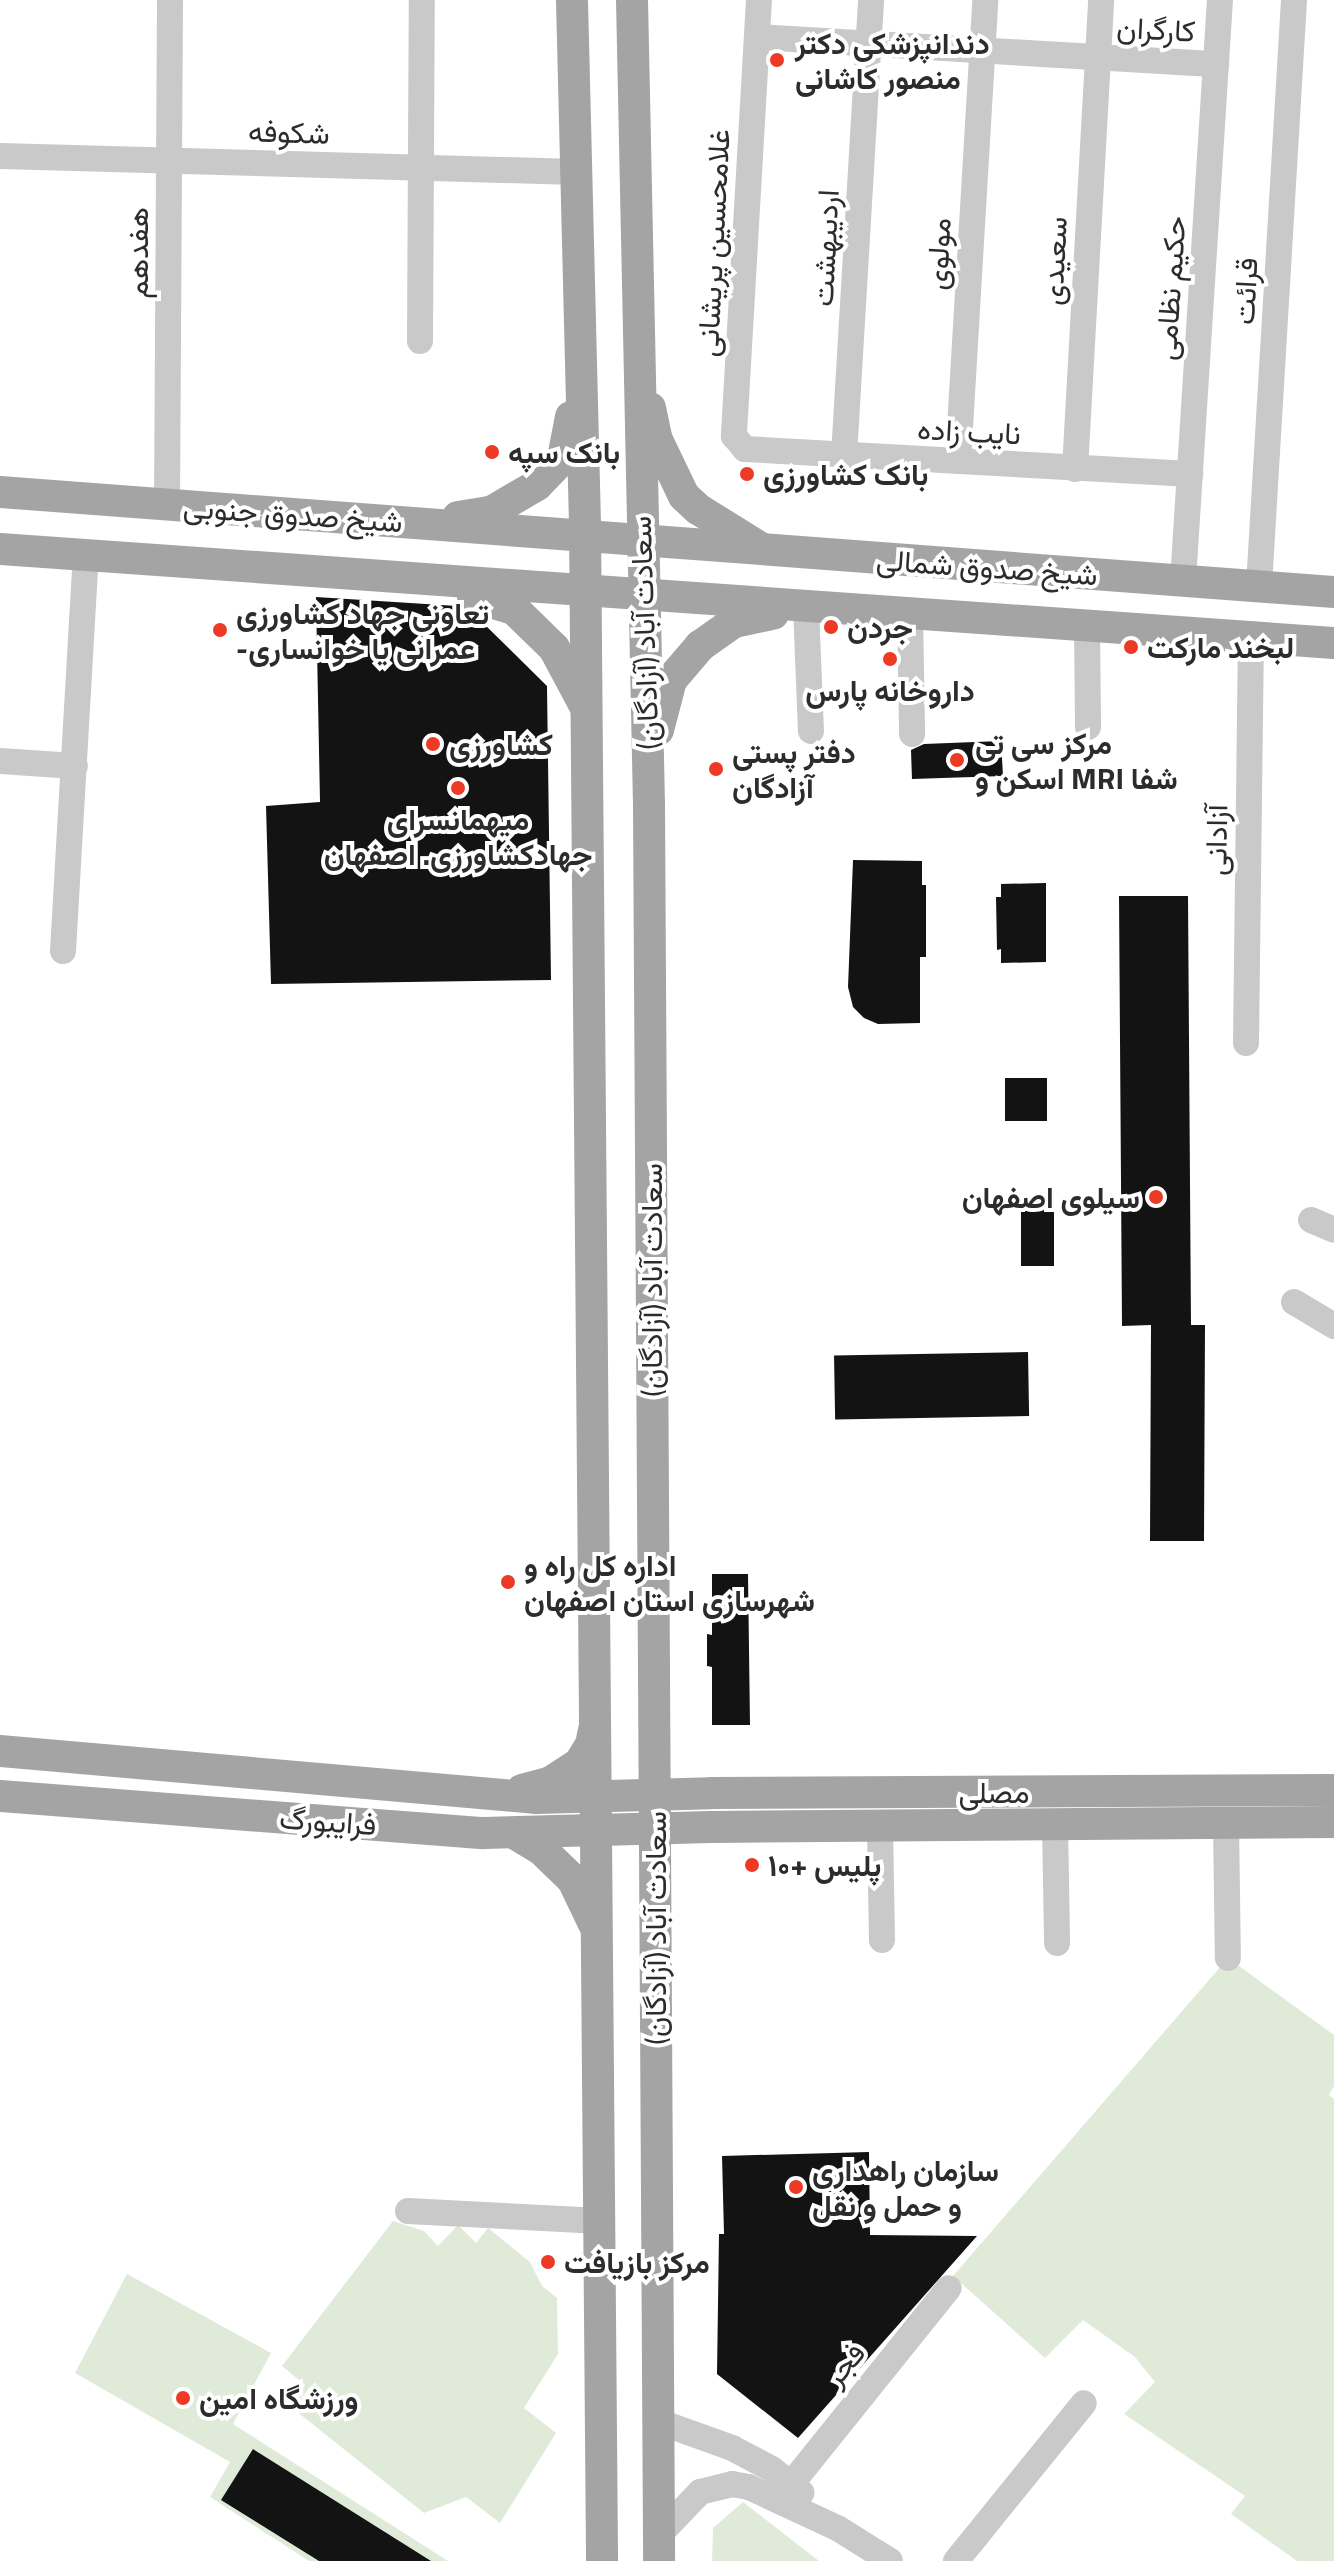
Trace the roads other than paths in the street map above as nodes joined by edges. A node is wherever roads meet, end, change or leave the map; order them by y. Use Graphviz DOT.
graph roads {
  1 [pos="170,0"];
  2 [pos="422,0"];
  3 [pos="572,0"];
  4 [pos="632,0"];
  5 [pos="759,0"];
  6 [pos="871,0"];
  7 [pos="985,0"];
  8 [pos="1101,0"];
  9 [pos="1220,0"];
  10 [pos="1294,0"];
  11 [pos="757,37"];
  12 [pos="869,44"];
  13 [pos="981,51"];
  14 [pos="1097,57"];
  15 [pos="1216,64"];
  16 [pos="0,156"];
  17 [pos="170,161"];
  18 [pos="424,168"];
  19 [pos="576,172"];
  20 [pos="420,341"];
  21 [pos="637,344"];
  22 [pos="580,358"];
  23 [pos="745,449"];
  24 [pos="844,456"];
  25 [pos="958,461"];
  26 [pos="1075,469"];
  27 [pos="1190,474"];
  28 [pos="0,492"];
  29 [pos="167,506"];
  30 [pos="422,523"];
  31 [pos="585,537"];
  32 [pos="641,542"];
  33 [pos="0,549"];
  34 [pos="86,555"];
  35 [pos="809,555"];
  36 [pos="978,567"];
  37 [pos="409,579"];
  38 [pos="1183,581"];
  39 [pos="1259,586"];
  40 [pos="585,591"];
  41 [pos="1334,592"];
  42 [pos="643,594"];
  43 [pos="806,607"];
  44 [pos="910,614"];
  45 [pos="977,618"];
  46 [pos="1087,626"];
  47 [pos="1251,637"];
  48 [pos="1334,643"];
  49 [pos="586,708"];
  50 [pos="1088,727"];
  51 [pos="811,731"];
  52 [pos="912,734"];
  53 [pos="0,761"];
  54 [pos="75,766"];
  55 [pos="649,805"];
  56 [pos="63,951"];
  57 [pos="1246,1043"];
  58 [pos="1294,1302"];
  59 [pos="1334,1326"];
  60 [pos="597,1719"];
  61 [pos="653,1723"];
  62 [pos="0,1751"];
  63 [pos="1334,1790"];
  64 [pos="1091,1791"];
  65 [pos="474,1793"];
  66 [pos="711,1793"];
  67 [pos="655,1795"];
  68 [pos="0,1796"];
  69 [pos="597,1798"];
  70 [pos="1334,1822"];
  71 [pos="1226,1823"];
  72 [pos="1055,1824"];
  73 [pos="1091,1824"];
  74 [pos="880,1826"];
  75 [pos="711,1827"];
  76 [pos="656,1828"];
  77 [pos="598,1831"];
  78 [pos="514,1833"];
  79 [pos="655,1915"];
  80 [pos="599,1934"];
  81 [pos="882,1940"];
  82 [pos="1057,1943"];
  83 [pos="1228,1958"];
  84 [pos="408,2211"];
  85 [pos="600,2221"];
  86 [pos="949,2288"];
  87 [pos="1084,2403"];
  88 [pos="657,2421"];
  89 [pos="792,2483"];
  90 [pos="839,2529"];
  91 [pos="658,2548"];
  92 [pos="602,2561"];
  93 [pos="890,2561"];
  94 [pos="956,2561"];
  1 -- 17 [label="street, هفدهم"];
  2 -- 18 [label="street"];
  3 -- 19 [label="main road, سعادت آباد (آزادگان)"];
  4 -- 21 [label="main road, سعادت آباد (آزادگان)"];
  5 -- 11 [label="street, غلامحسین پریشانی"];
  6 -- 12 [label="street, اردیبهشت"];
  7 -- 13 [label="street, مولوی"];
  8 -- 14 [label="street, سعیدی"];
  9 -- 15 [label="street, حکیم نظامی"];
  10 -- 39 [label="street, قرائت"];
  11 -- 12 [label="street, کارگران"];
  11 -- 23 [label="street, غلامحسین پریشانی"];
  12 -- 13 [label="street, کارگران"];
  12 -- 24 [label="street, اردیبهشت"];
  13 -- 14 [label="street, کارگران"];
  13 -- 25 [label="street, مولوی"];
  14 -- 15 [label="street, کارگران"];
  14 -- 26 [label="street, سعیدی"];
  15 -- 27 [label="street, حکیم نظامی"];
  16 -- 17 [label="street, شکوفه"];
  17 -- 18 [label="street, شکوفه"];
  17 -- 29 [label="street, هفدهم"];
  18 -- 19 [label="street, شکوفه"];
  18 -- 20 [label="street"];
  19 -- 22 [label="main road, سعادت آباد (آزادگان)"];
  21 -- 32 [label="main road, سعادت آباد (آزادگان)"];
  21 -- 35 [label="main road"];
  22 -- 30 [label="main road"];
  22 -- 31 [label="main road, سعادت آباد (آزادگان)"];
  23 -- 24 [label="street, نایب زاده"];
  24 -- 25 [label="street, نایب زاده"];
  25 -- 26 [label="street, نایب زاده"];
  26 -- 27 [label="street, نایب زاده"];
  27 -- 38 [label="street, حکیم نظامی"];
  28 -- 29 [label="main road, شیخ صدوق جنوبی"];
  29 -- 30 [label="main road, شیخ صدوق جنوبی"];
  30 -- 31 [label="main road, شیخ صدوق جنوبی"];
  31 -- 32 [label="main road, شیخ صدوق جنوبی"];
  31 -- 40 [label="main road, سعادت آباد (آزادگان)"];
  32 -- 35 [label="main road, شیخ صدوق شمالی"];
  32 -- 42 [label="main road, سعادت آباد (آزادگان)"];
  33 -- 34 [label="main road, شیخ صدوق جنوبی"];
  34 -- 37 [label="main road, شیخ صدوق جنوبی"];
  34 -- 54 [label="street"];
  35 -- 36 [label="main road, شیخ صدوق شمالی"];
  36 -- 38 [label="main road, شیخ صدوق شمالی"];
  36 -- 45 [label="main road"];
  37 -- 40 [label="main road, شیخ صدوق جنوبی"];
  37 -- 49 [label="main road"];
  38 -- 39 [label="main road, شیخ صدوق شمالی"];
  39 -- 41 [label="main road, شیخ صدوق شمالی"];
  40 -- 42 [label="main road, شیخ صدوق جنوبی"];
  40 -- 49 [label="main road, سعادت آباد (آزادگان)"];
  42 -- 43 [label="main road, شیخ صدوق شمالی"];
  42 -- 55 [label="main road, سعادت آباد (آزادگان)"];
  43 -- 44 [label="main road, شیخ صدوق شمالی"];
  43 -- 51 [label="street"];
  43 -- 55 [label="main road"];
  44 -- 45 [label="main road, شیخ صدوق شمالی"];
  44 -- 52 [label="street"];
  45 -- 46 [label="main road, شیخ صدوق شمالی"];
  46 -- 47 [label="main road, شیخ صدوق شمالی"];
  46 -- 50 [label="street"];
  47 -- 48 [label="main road, شیخ صدوق شمالی"];
  47 -- 57 [label="street, آزادانی"];
  49 -- 60 [label="main road, سعادت آباد (آزادگان)"];
  53 -- 54 [label="street"];
  54 -- 56 [label="street"];
  55 -- 61 [label="main road, سعادت آباد (آزادگان)"];
  58 -- 59 [label="street"];
  60 -- 65 [label="main road"];
  60 -- 69 [label="main road, سعادت آباد (آزادگان)"];
  61 -- 66 [label="main road"];
  61 -- 67 [label="main road, سعادت آباد (آزادگان)"];
  62 -- 65 [label="main road, فرایبورگ"];
  63 -- 64 [label="main road, مصلی"];
  64 -- 66 [label="main road, مصلی"];
  64 -- 73 [label="main road"];
  65 -- 69 [label="main road, فرایبورگ"];
  66 -- 67 [label="main road, مصلی"];
  67 -- 69 [label="main road, فرایبورگ"];
  67 -- 76 [label="main road, سعادت آباد (آزادگان)"];
  68 -- 78 [label="main road, فرایبورگ"];
  69 -- 77 [label="main road, سعادت آباد (آزادگان)"];
  70 -- 71 [label="main road, مصلی"];
  71 -- 73 [label="main road, مصلی"];
  71 -- 83 [label="street"];
  72 -- 73 [label="main road, مصلی"];
  72 -- 74 [label="main road, مصلی"];
  72 -- 82 [label="street"];
  74 -- 75 [label="main road, مصلی"];
  74 -- 81 [label="street"];
  75 -- 76 [label="main road, مصلی"];
  75 -- 79 [label="main road"];
  76 -- 77 [label="main road, فرایبورگ"];
  76 -- 79 [label="main road, سعادت آباد (آزادگان)"];
  77 -- 78 [label="main road, فرایبورگ"];
  77 -- 80 [label="main road, سعادت آباد (آزادگان)"];
  78 -- 80 [label="main road"];
  79 -- 88 [label="main road, سعادت آباد (آزادگان)"];
  80 -- 85 [label="main road, سعادت آباد (آزادگان)"];
  84 -- 85 [label="street"];
  85 -- 92 [label="main road, سعادت آباد (آزادگان)"];
  86 -- 89 [label="street, فجر"];
  87 -- 94 [label="street"];
  88 -- 89 [label="street"];
  88 -- 91 [label="main road, سعادت آباد (آزادگان)"];
  89 -- 90 [label="street"];
  90 -- 91 [label="street"];
  90 -- 93 [label="street"];
}
